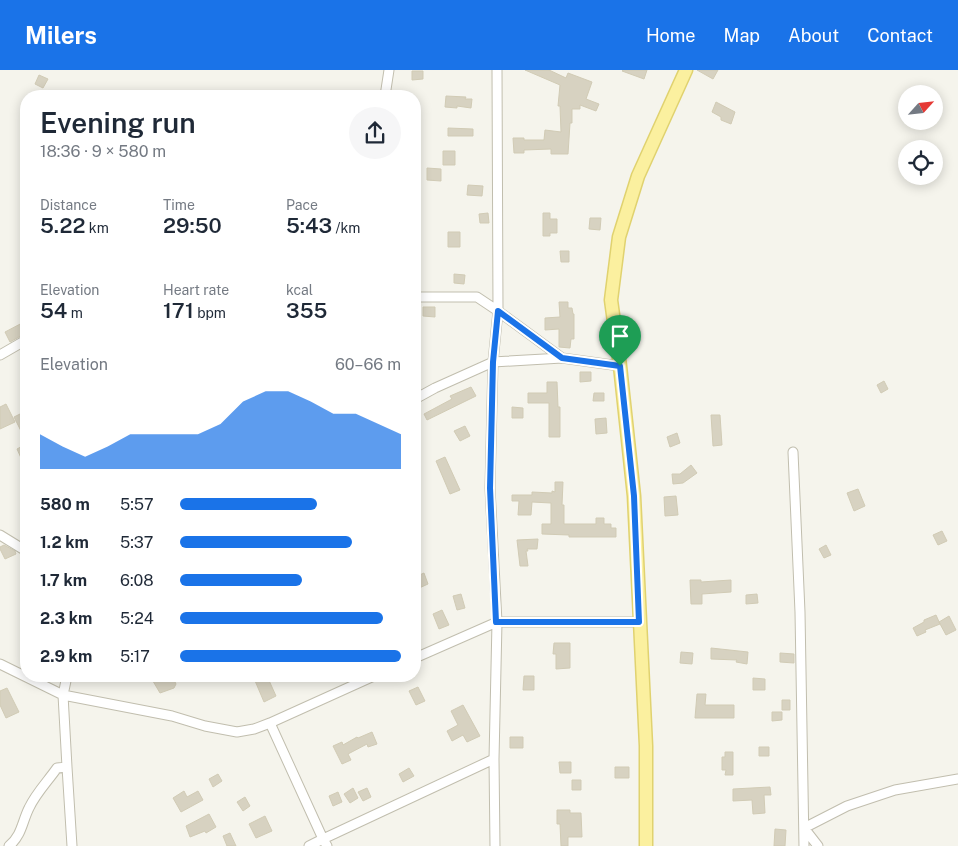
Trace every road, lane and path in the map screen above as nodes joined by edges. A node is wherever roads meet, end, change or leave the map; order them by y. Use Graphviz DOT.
graph roads {
  1 [pos="389,70"];
  2 [pos="497,70"];
  3 [pos="686,70"];
  4 [pos="386,90"];
  5 [pos="421,297"];
  6 [pos="498,311"];
  7 [pos="20,343"];
  8 [pos="0,355"];
  9 [pos="562,358"];
  10 [pos="493,362"];
  11 [pos="620,366"];
  12 [pos="421,396"];
  13 [pos="793,452"];
  14 [pos="0,535"];
  15 [pos="20,547"];
  16 [pos="496,622"];
  17 [pos="639,622"];
  18 [pos="421,655"];
  19 [pos="0,664"];
  20 [pos="20,674"];
  21 [pos="38,682"];
  22 [pos="66,682"];
  23 [pos="361,682"];
  24 [pos="63,694"];
  25 [pos="270,723"];
  26 [pos="494,759"];
  27 [pos="67,767"];
  28 [pos="958,779"];
  29 [pos="804,828"];
  30 [pos="325,843"];
  31 [pos="9,846"];
  32 [pos="72,846"];
  33 [pos="309,846"];
  34 [pos="495,846"];
  35 [pos="646,846"];
  36 [pos="804,846"];
  37 [pos="818,846"];
  1 -- 4 [label="street"];
  2 -- 6 [label="street"];
  3 -- 11 [label="main road"];
  5 -- 6 [label="street"];
  6 -- 9 [label="street"];
  6 -- 10 [label="street"];
  7 -- 8 [label="street"];
  9 -- 10 [label="street"];
  9 -- 11 [label="street"];
  10 -- 12 [label="street"];
  10 -- 16 [label="street"];
  11 -- 17 [label="main road"];
  13 -- 29 [label="street"];
  14 -- 15 [label="street"];
  16 -- 17 [label="street"];
  16 -- 18 [label="street"];
  16 -- 26 [label="street"];
  17 -- 35 [label="main road"];
  19 -- 20 [label="street"];
  21 -- 24 [label="street"];
  22 -- 24 [label="street"];
  23 -- 25 [label="street"];
  24 -- 25 [label="street"];
  24 -- 27 [label="street"];
  25 -- 30 [label="street"];
  26 -- 30 [label="street"];
  26 -- 34 [label="street"];
  27 -- 31 [label="street"];
  27 -- 32 [label="street"];
  28 -- 29 [label="street"];
  29 -- 36 [label="street"];
  29 -- 37 [label="street"];
  30 -- 33 [label="street"];
}
